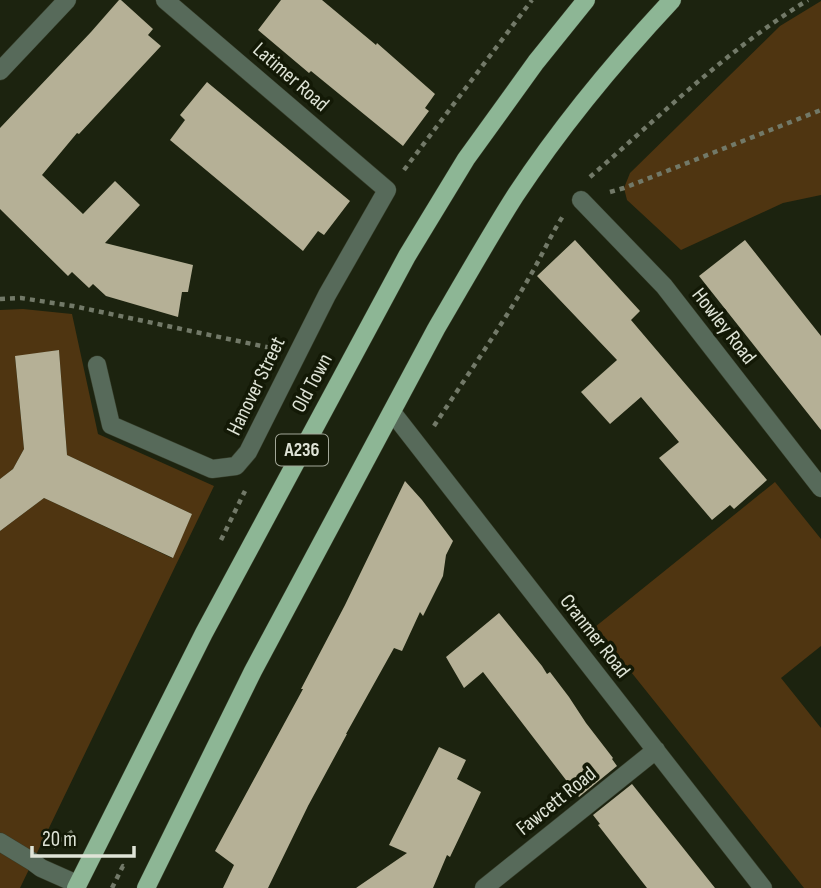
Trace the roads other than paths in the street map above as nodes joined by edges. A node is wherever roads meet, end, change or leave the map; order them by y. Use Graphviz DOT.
graph roads {
  1 [pos="67,0"];
  2 [pos="164,0"];
  3 [pos="586,0"];
  4 [pos="672,0"];
  5 [pos="0,71"];
  6 [pos="387,190"];
  7 [pos="581,200"];
  8 [pos="97,365"];
  9 [pos="392,412"];
  10 [pos="821,488"];
  11 [pos="656,750"];
  12 [pos="0,842"];
  13 [pos="76,886"];
  14 [pos="146,888"];
  15 [pos="484,888"];
  16 [pos="763,888"];
  1 -- 5 [label="street"];
  2 -- 6 [label="street, Latimer Road"];
  3 -- 13 [label="main road, Old Town / A236"];
  4 -- 9 [label="main road, A236"];
  6 -- 8 [label="street, Hanover Street"];
  7 -- 10 [label="street, Howley Road"];
  9 -- 11 [label="street, Cranmer Road"];
  9 -- 14 [label="main road, A236"];
  11 -- 15 [label="street, Fawcett Road"];
  11 -- 16 [label="street, Cranmer Road"];
  12 -- 13 [label="street"];
}
